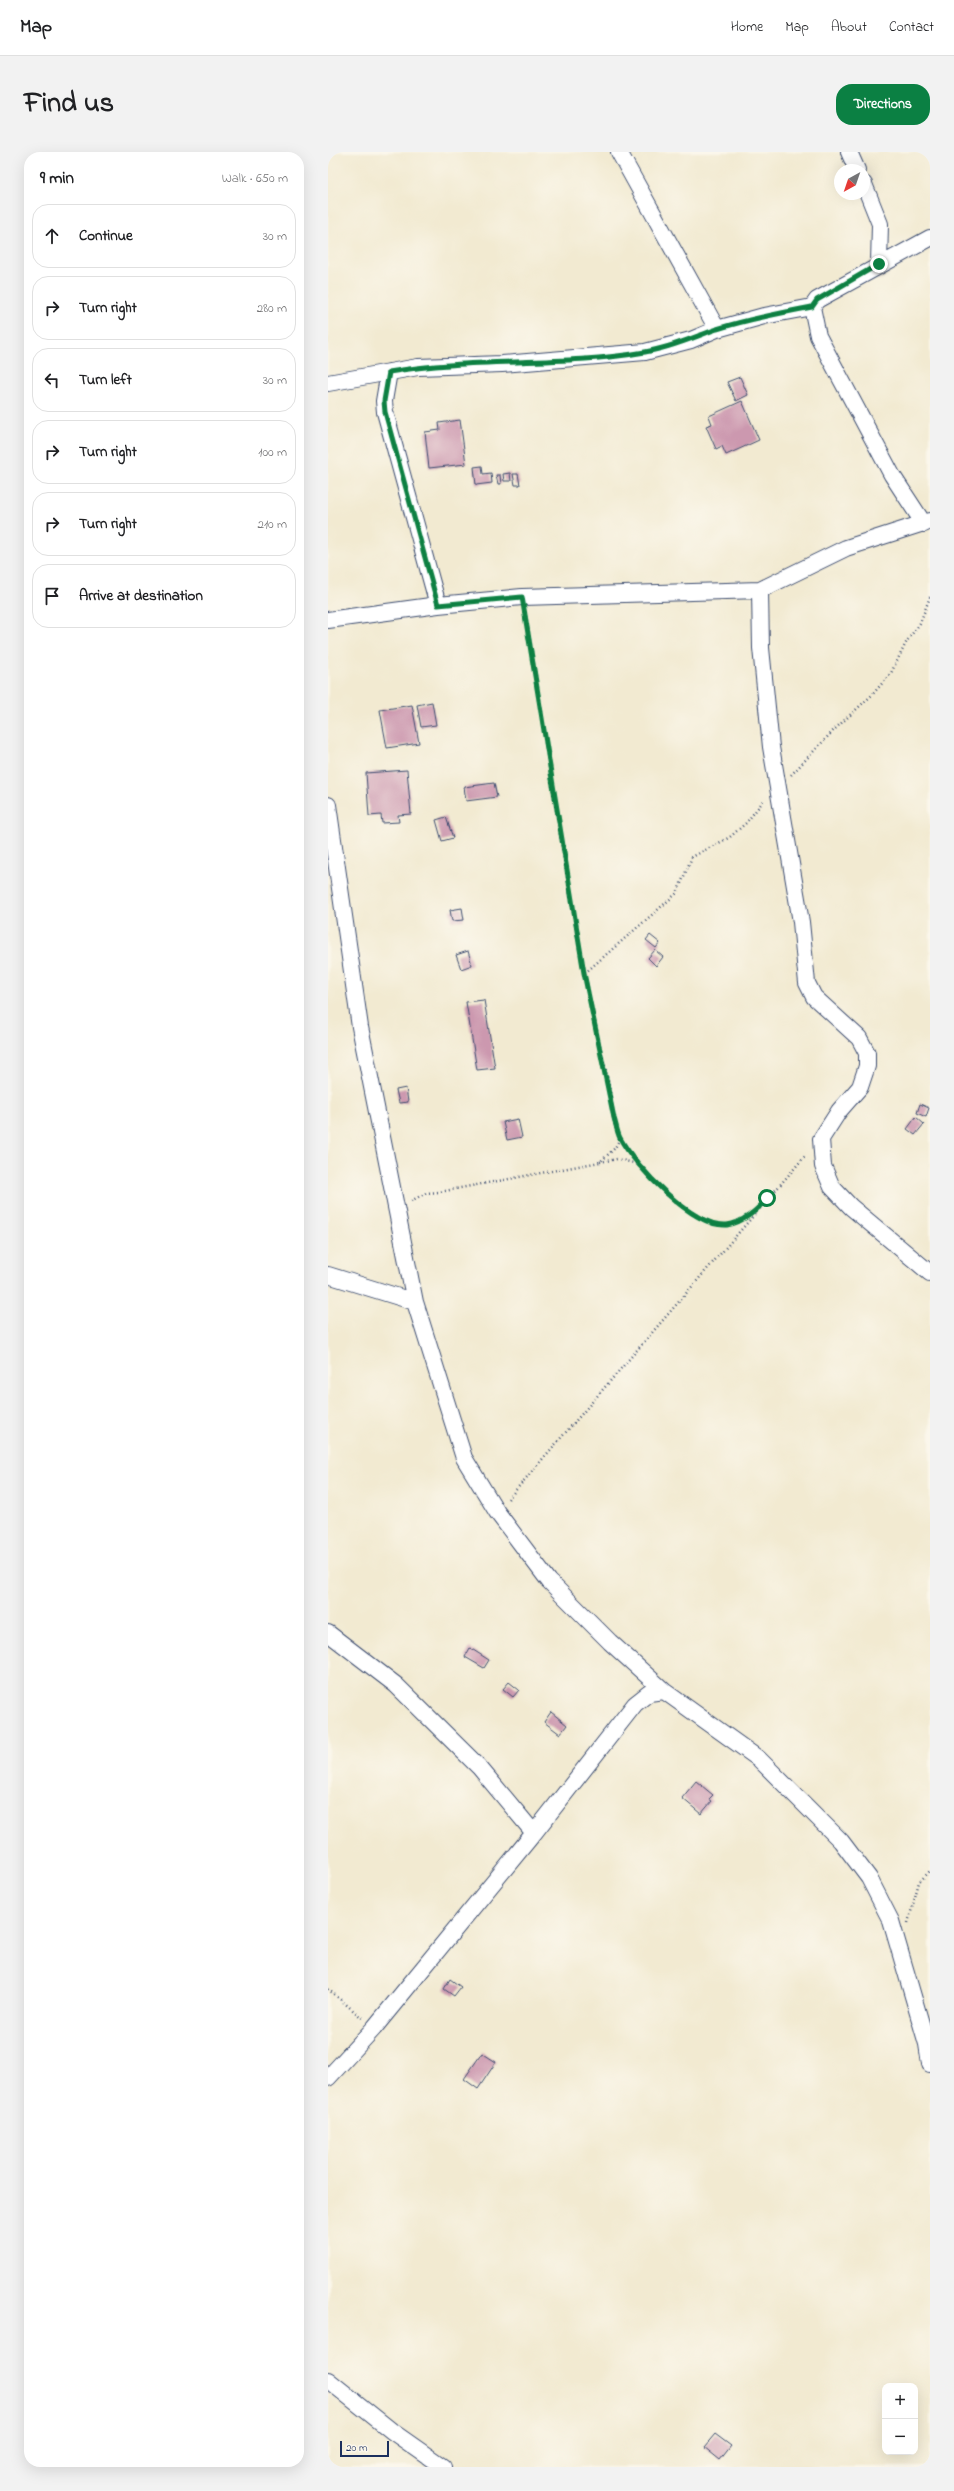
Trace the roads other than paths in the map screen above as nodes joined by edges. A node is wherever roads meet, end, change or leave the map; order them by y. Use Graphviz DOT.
graph roads {
  1 [pos="619,152"];
  2 [pos="849,152"];
  3 [pos="855,164"];
  4 [pos="870,199"];
  5 [pos="930,238"];
  6 [pos="879,264"];
  7 [pos="812,307"];
  8 [pos="717,330"];
  9 [pos="389,372"];
  10 [pos="328,383"];
  11 [pos="927,523"];
  12 [pos="760,590"];
  13 [pos="438,605"];
  14 [pos="328,620"];
  15 [pos="328,805"];
  16 [pos="930,1273"];
  17 [pos="328,1276"];
  18 [pos="415,1302"];
  19 [pos="328,1633"];
  20 [pos="664,1691"];
  21 [pos="534,1833"];
  22 [pos="930,2064"];
  23 [pos="328,2078"];
  24 [pos="328,2380"];
  25 [pos="443,2467"];
  1 -- 8 [label="street"];
  2 -- 3 [label="street"];
  4 -- 6 [label="street"];
  5 -- 6 [label="street"];
  6 -- 7 [label="street"];
  7 -- 8 [label="street"];
  7 -- 11 [label="street"];
  8 -- 9 [label="street"];
  9 -- 10 [label="street"];
  9 -- 13 [label="street"];
  11 -- 12 [label="street"];
  12 -- 13 [label="street"];
  12 -- 16 [label="street"];
  13 -- 14 [label="street"];
  15 -- 18 [label="street"];
  17 -- 18 [label="street"];
  18 -- 20 [label="street"];
  19 -- 21 [label="street"];
  20 -- 21 [label="street"];
  20 -- 22 [label="street"];
  21 -- 23 [label="street"];
  24 -- 25 [label="street"];
}
